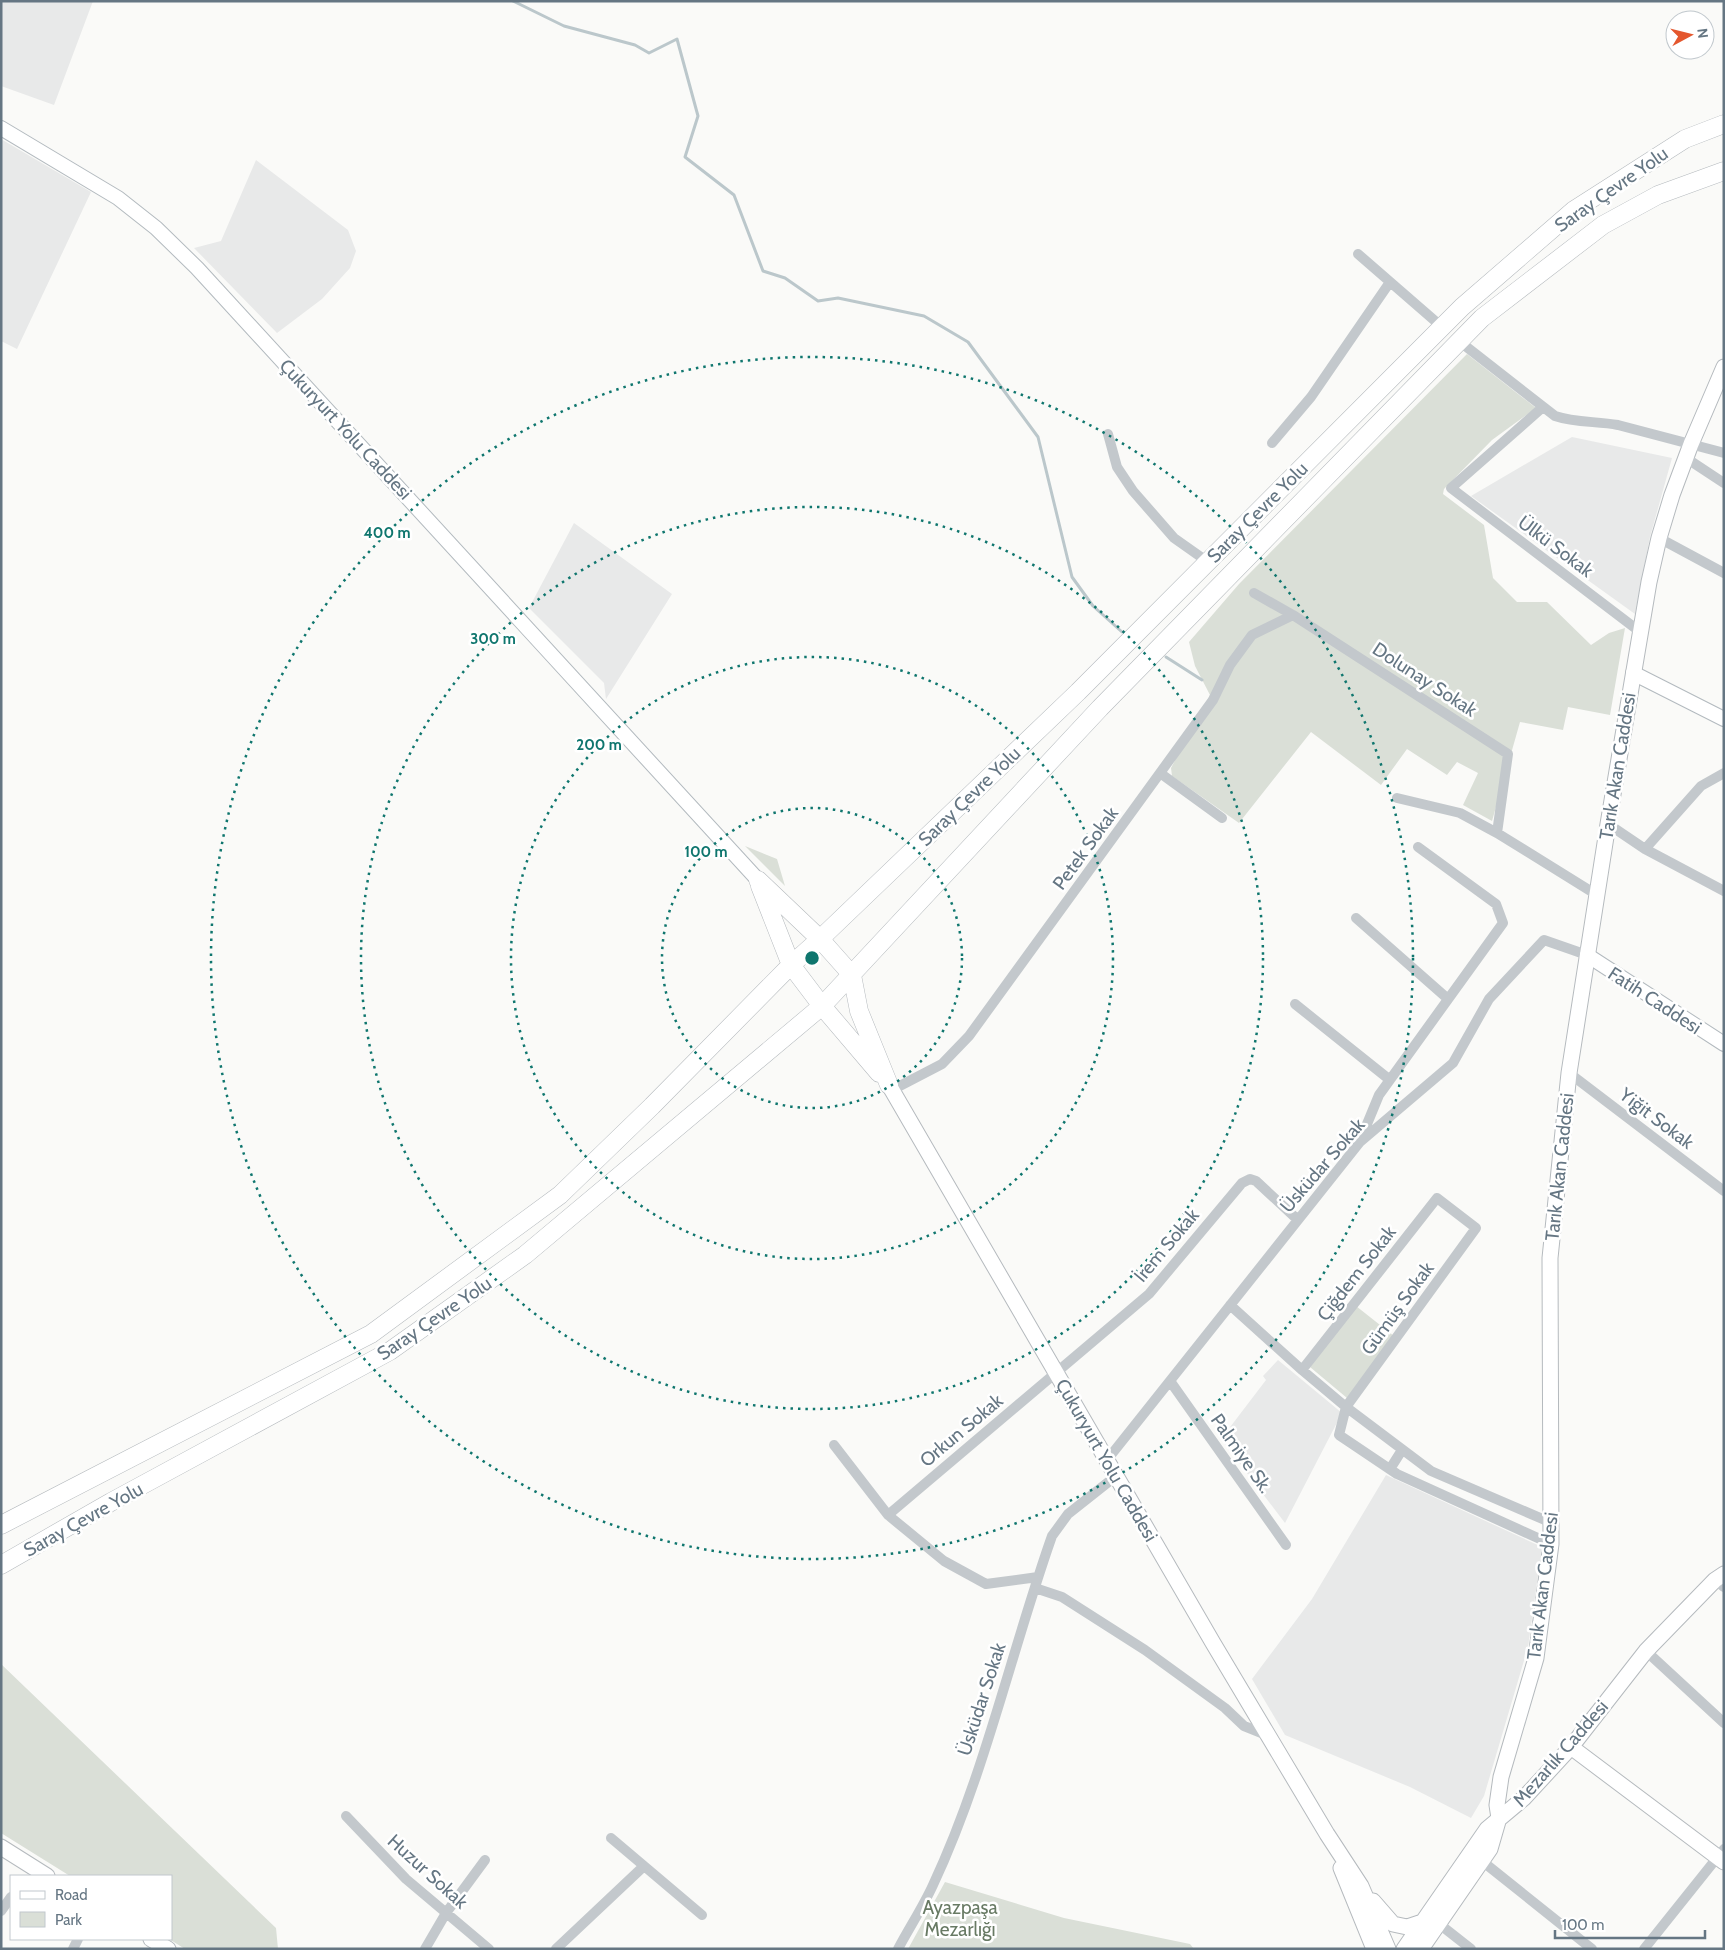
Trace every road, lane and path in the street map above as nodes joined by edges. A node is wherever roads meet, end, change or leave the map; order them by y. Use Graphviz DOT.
graph roads {
  1 [pos="1724,124"];
  2 [pos="1,128"];
  3 [pos="1724,171"];
  4 [pos="1358,254"];
  5 [pos="1390,282"];
  6 [pos="1442,327"];
  7 [pos="1459,342"];
  8 [pos="1724,366"];
  9 [pos="1543,408"];
  10 [pos="1108,434"];
  11 [pos="1272,442"];
  12 [pos="1688,451"];
  13 [pos="1724,453"];
  14 [pos="1724,483"];
  15 [pos="1659,538"];
  16 [pos="1208,562"];
  17 [pos="1724,573"];
  18 [pos="1254,593"];
  19 [pos="1293,615"];
  20 [pos="1639,631"];
  21 [pos="1633,673"];
  22 [pos="1724,719"];
  23 [pos="1160,773"];
  24 [pos="1724,773"];
  25 [pos="1397,798"];
  26 [pos="1222,818"];
  27 [pos="1608,824"];
  28 [pos="1497,833"];
  29 [pos="1418,847"];
  30 [pos="1645,849"];
  31 [pos="758,880"];
  32 [pos="1724,891"];
  33 [pos="1597,895"];
  34 [pos="1356,918"];
  35 [pos="820,939"];
  36 [pos="1587,955"];
  37 [pos="791,965"];
  38 [pos="852,976"];
  39 [pos="1448,999"];
  40 [pos="1295,1004"];
  41 [pos="822,1006"];
  42 [pos="1724,1044"];
  43 [pos="1569,1073"];
  44 [pos="1390,1080"];
  45 [pos="890,1088"];
  46 [pos="1360,1142"];
  47 [pos="1724,1191"];
  48 [pos="1437,1198"];
  49 [pos="1298,1220"];
  50 [pos="1230,1305"];
  51 [pos="1302,1370"];
  52 [pos="1056,1372"];
  53 [pos="1170,1381"];
  54 [pos="1346,1407"];
  55 [pos="834,1445"];
  56 [pos="1402,1450"];
  57 [pos="1107,1460"];
  58 [pos="1390,1469"];
  59 [pos="1116,1476"];
  60 [pos="888,1514"];
  61 [pos="1552,1523"];
  62 [pos="1,1525"];
  63 [pos="1551,1544"];
  64 [pos="1286,1545"];
  65 [pos="1,1565"];
  66 [pos="1038,1577"];
  67 [pos="1721,1581"];
  68 [pos="1034,1588"];
  69 [pos="1646,1651"];
  70 [pos="1724,1724"];
  71 [pos="1270,1737"];
  72 [pos="1571,1747"];
  73 [pos="346,1816"];
  74 [pos="1500,1818"];
  75 [pos="1327,1834"];
  76 [pos="611,1838"];
  77 [pos="1,1848"];
  78 [pos="1722,1856"];
  79 [pos="485,1860"];
  80 [pos="1482,1861"];
  81 [pos="644,1866"];
  82 [pos="29,1872"];
  83 [pos="42,1875"];
  84 [pos="1360,1886"];
  85 [pos="10,1898"];
  86 [pos="1357,1909"];
  87 [pos="1,1912"];
  88 [pos="446,1913"];
  89 [pos="702,1915"];
  90 [pos="1422,1922"];
  91 [pos="1438,1923"];
  92 [pos="153,1940"];
  93 [pos="168,1949"];
  94 [pos="424,1949"];
  95 [pos="489,1949"];
  96 [pos="556,1949"];
  97 [pos="898,1949"];
  98 [pos="1362,1949"];
  99 [pos="1374,1949"];
  100 [pos="1388,1949"];
  101 [pos="1404,1949"];
  102 [pos="1421,1949"];
  103 [pos="1470,1949"];
  104 [pos="1592,1949"];
  105 [pos="1644,1949"];
  1 -- 6 [label="highway, Saray Çevre Yolu"];
  2 -- 31 [label="main road, Çukuryurt Yolu Caddesi"];
  3 -- 7 [label="highway, Saray Çevre Yolu"];
  4 -- 5 [label="street"];
  5 -- 6 [label="street"];
  5 -- 11 [label="street"];
  6 -- 16 [label="highway, Saray Çevre Yolu"];
  7 -- 9 [label="street"];
  7 -- 38 [label="highway, Saray Çevre Yolu"];
  8 -- 12 [label="main road, Tarık Akan Caddesi"];
  9 -- 12 [label="street"];
  9 -- 20 [label="street, Ülkü Sokak"];
  10 -- 16 [label="street"];
  12 -- 13 [label="street"];
  12 -- 14 [label="street"];
  12 -- 15 [label="main road, Tarık Akan Caddesi"];
  15 -- 17 [label="street"];
  15 -- 20 [label="main road, Tarık Akan Caddesi"];
  16 -- 35 [label="highway, Saray Çevre Yolu"];
  18 -- 19 [label="street, Dolunay Sokak"];
  19 -- 23 [label="street, Petek Sokak"];
  19 -- 28 [label="street, Dolunay Sokak"];
  20 -- 21 [label="main road, Tarık Akan Caddesi"];
  21 -- 22 [label="main road"];
  21 -- 27 [label="main road, Tarık Akan Caddesi"];
  23 -- 26 [label="street"];
  23 -- 45 [label="street, Petek Sokak"];
  24 -- 30 [label="street"];
  25 -- 28 [label="street"];
  27 -- 30 [label="street"];
  27 -- 33 [label="main road, Tarık Akan Caddesi"];
  28 -- 33 [label="street"];
  29 -- 39 [label="street"];
  30 -- 32 [label="street"];
  31 -- 35 [label="highway"];
  31 -- 37 [label="highway"];
  33 -- 36 [label="main road, Tarık Akan Caddesi"];
  34 -- 39 [label="street"];
  35 -- 37 [label="highway, Saray Çevre Yolu"];
  35 -- 38 [label="highway"];
  36 -- 42 [label="main road, Fatih Caddesi"];
  36 -- 43 [label="main road, Tarık Akan Caddesi"];
  36 -- 46 [label="street, Üsküdar Sokak"];
  37 -- 41 [label="highway"];
  37 -- 62 [label="highway, Saray Çevre Yolu"];
  38 -- 41 [label="highway, Saray Çevre Yolu"];
  38 -- 45 [label="highway"];
  39 -- 44 [label="street"];
  40 -- 44 [label="street"];
  41 -- 45 [label="highway"];
  41 -- 65 [label="highway, Saray Çevre Yolu"];
  43 -- 47 [label="street, Yiğit Sokak"];
  43 -- 61 [label="main road, Tarık Akan Caddesi"];
  44 -- 46 [label="street"];
  45 -- 52 [label="main road, Çukuryurt Yolu Caddesi"];
  46 -- 49 [label="street, Üsküdar Sokak"];
  48 -- 51 [label="street, Çiğdem Sokak"];
  48 -- 54 [label="street, Gümüş Sokak"];
  49 -- 50 [label="street, Üsküdar Sokak"];
  49 -- 52 [label="street, İrem Sokak"];
  50 -- 51 [label="street"];
  50 -- 53 [label="street, Üsküdar Sokak"];
  51 -- 54 [label="street"];
  52 -- 57 [label="main road, Çukuryurt Yolu Caddesi"];
  52 -- 60 [label="street, Orkun Sokak"];
  53 -- 57 [label="street, Üsküdar Sokak"];
  53 -- 64 [label="street, Palmiye Sk."];
  54 -- 56 [label="street"];
  54 -- 58 [label="street"];
  55 -- 60 [label="street"];
  56 -- 58 [label="street"];
  56 -- 61 [label="street"];
  57 -- 59 [label="main road, Çukuryurt Yolu Caddesi"];
  58 -- 63 [label="street"];
  59 -- 66 [label="street, Üsküdar Sokak"];
  59 -- 71 [label="main road, Çukuryurt Yolu Caddesi"];
  60 -- 66 [label="street"];
  61 -- 63 [label="main road, Tarık Akan Caddesi"];
  63 -- 74 [label="main road, Tarık Akan Caddesi"];
  66 -- 68 [label="street, Üsküdar Sokak"];
  67 -- 69 [label="main road, Mezarlık Caddesi"];
  68 -- 71 [label="street"];
  68 -- 97 [label="street, Üsküdar Sokak"];
  69 -- 70 [label="street"];
  69 -- 72 [label="main road, Mezarlık Caddesi"];
  71 -- 75 [label="main road, Çukuryurt Yolu Caddesi"];
  72 -- 74 [label="main road, Mezarlık Caddesi"];
  72 -- 78 [label="main road"];
  73 -- 88 [label="street, Huzur Sokak"];
  74 -- 80 [label="main road, Mezarlık Caddesi"];
  74 -- 90 [label="main road"];
  75 -- 84 [label="main road, Çukuryurt Yolu Caddesi"];
  75 -- 86 [label="main road, Çukuryurt Yolu Caddesi"];
  76 -- 81 [label="street"];
  77 -- 82 [label="main road"];
  78 -- 105 [label="street"];
  79 -- 88 [label="street"];
  80 -- 91 [label="main road, Mezarlık Caddesi"];
  80 -- 104 [label="street"];
  81 -- 89 [label="street"];
  81 -- 96 [label="street"];
  82 -- 83 [label="main road"];
  84 -- 90 [label="main road, Çukuryurt Yolu Caddesi"];
  84 -- 100 [label="main road, Çukuryurt Yolu Caddesi"];
  85 -- 87 [label="street"];
  86 -- 98 [label="main road, Çukuryurt Yolu Caddesi"];
  86 -- 99 [label="main road, Çukuryurt Yolu Caddesi"];
  88 -- 94 [label="street"];
  88 -- 95 [label="street, Huzur Sokak"];
  90 -- 101 [label="main road"];
  91 -- 102 [label="main road, Mezarlık Caddesi"];
  91 -- 103 [label="street"];
  92 -- 93 [label="main road"];
}
